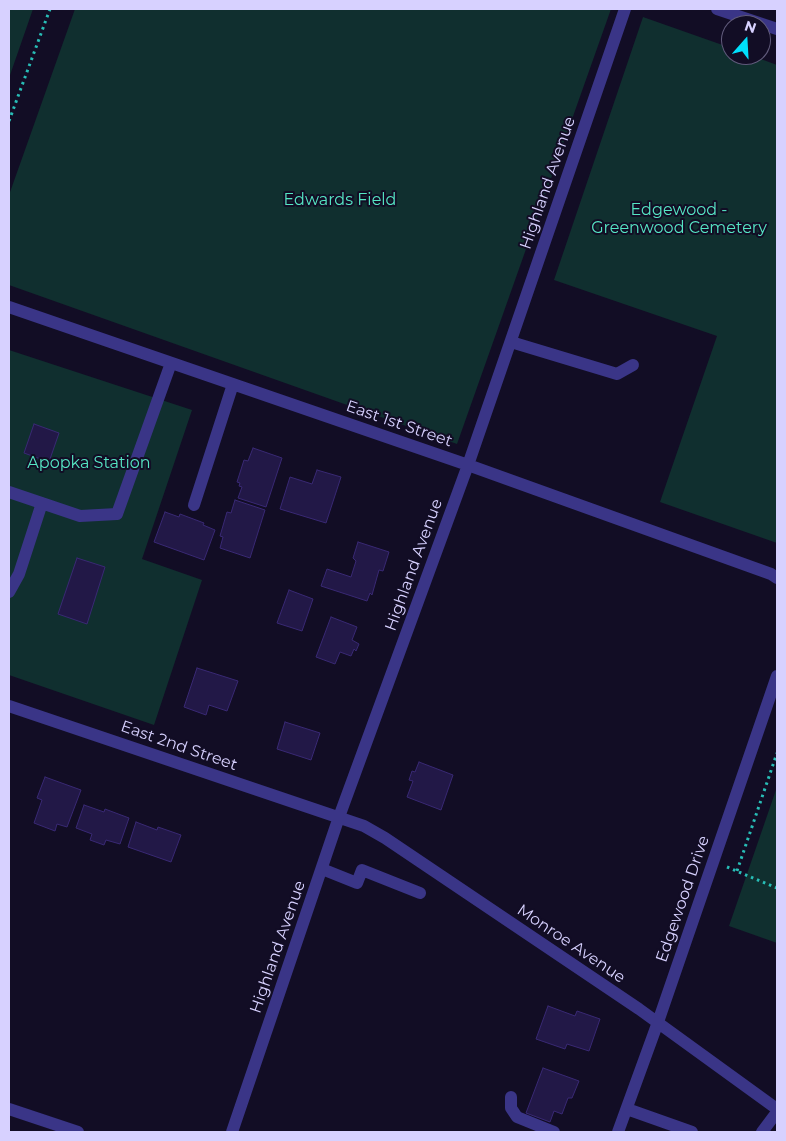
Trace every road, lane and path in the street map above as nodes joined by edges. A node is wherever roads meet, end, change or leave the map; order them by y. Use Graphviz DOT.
graph roads {
  1 [pos="50,9"];
  2 [pos="625,9"];
  3 [pos="717,9"];
  4 [pos="777,29"];
  5 [pos="9,121"];
  6 [pos="9,307"];
  7 [pos="511,342"];
  8 [pos="171,363"];
  9 [pos="633,365"];
  10 [pos="233,384"];
  11 [pos="468,465"];
  12 [pos="9,492"];
  13 [pos="42,503"];
  14 [pos="194,505"];
  15 [pos="777,578"];
  16 [pos="9,592"];
  17 [pos="777,676"];
  18 [pos="9,706"];
  19 [pos="777,753"];
  20 [pos="339,817"];
  21 [pos="714,862"];
  22 [pos="322,869"];
  23 [pos="737,871"];
  24 [pos="777,888"];
  25 [pos="420,894"];
  26 [pos="658,1022"];
  27 [pos="511,1097"];
  28 [pos="9,1108"];
  29 [pos="627,1109"];
  30 [pos="777,1110"];
  31 [pos="685,1131"];
  32 [pos="78,1132"];
  33 [pos="232,1132"];
  34 [pos="554,1132"];
  35 [pos="618,1132"];
  36 [pos="762,1132"];
  1 -- 5 [label="path"];
  2 -- 7 [label="street, Highland Avenue"];
  3 -- 4 [label="street"];
  6 -- 8 [label="street, East 1st Street"];
  7 -- 9 [label="street"];
  7 -- 11 [label="street, Highland Avenue"];
  8 -- 10 [label="street, East 1st Street"];
  8 -- 13 [label="street"];
  10 -- 11 [label="street, East 1st Street"];
  10 -- 14 [label="street"];
  11 -- 15 [label="street, East 1st Street"];
  11 -- 20 [label="street, Highland Avenue"];
  12 -- 13 [label="street"];
  13 -- 16 [label="street"];
  17 -- 21 [label="street, Edgewood Drive"];
  18 -- 20 [label="street, East 2nd Street"];
  19 -- 23 [label="path"];
  20 -- 22 [label="street, Highland Avenue"];
  20 -- 26 [label="street, Monroe Avenue"];
  21 -- 23 [label="path"];
  21 -- 26 [label="street, Edgewood Drive"];
  22 -- 25 [label="street"];
  22 -- 33 [label="street, Highland Avenue"];
  23 -- 24 [label="path"];
  26 -- 29 [label="street, Edgewood Drive"];
  26 -- 30 [label="street, Monroe Avenue"];
  27 -- 34 [label="street"];
  28 -- 32 [label="street"];
  29 -- 31 [label="street"];
  29 -- 35 [label="street, Edgewood Drive"];
  30 -- 36 [label="street"];
}
